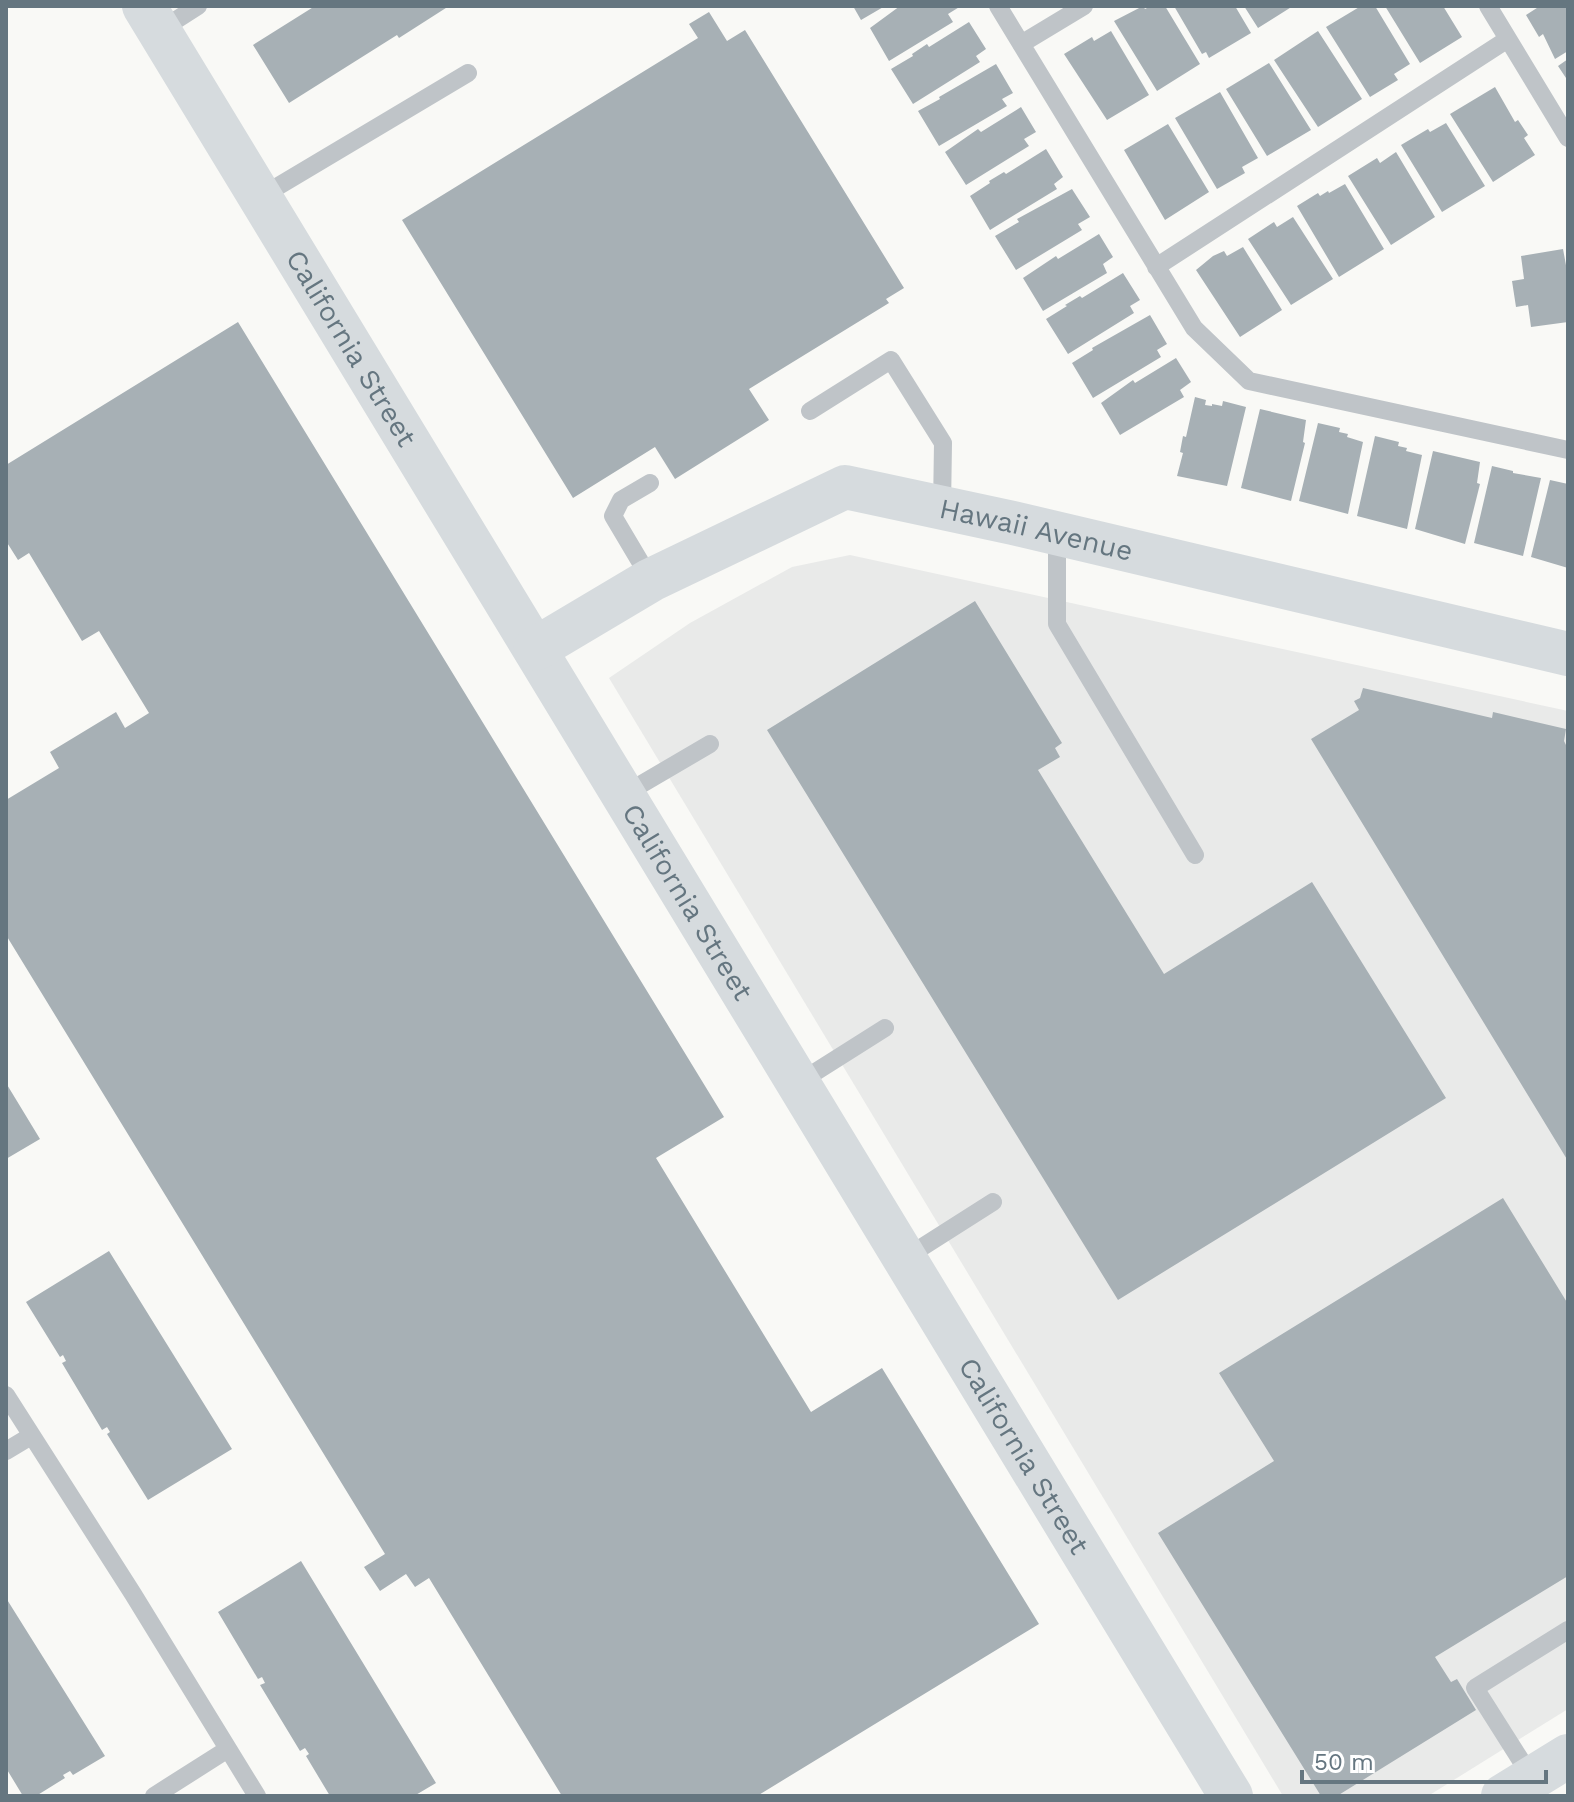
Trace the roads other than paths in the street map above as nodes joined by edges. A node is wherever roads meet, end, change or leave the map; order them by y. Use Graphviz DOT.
graph roads {
  1 [pos="198,6"];
  2 [pos="998,6"];
  3 [pos="1084,6"];
  4 [pos="1488,6"];
  5 [pos="152,18"];
  6 [pos="1508,39"];
  7 [pos="1021,44"];
  8 [pos="468,73"];
  9 [pos="1568,138"];
  10 [pos="260,197"];
  11 [pos="1156,267"];
  12 [pos="810,411"];
  13 [pos="1568,450"];
  14 [pos="650,483"];
  15 [pos="942,508"];
  16 [pos="1057,534"];
  17 [pos="651,580"];
  18 [pos="535,649"];
  19 [pos="1568,654"];
  20 [pos="710,744"];
  21 [pos="623,795"];
  22 [pos="1195,855"];
  23 [pos="885,1028"];
  24 [pos="798,1083"];
  25 [pos="993,1202"];
  26 [pos="905,1258"];
  27 [pos="6,1395"];
  28 [pos="31,1436"];
  29 [pos="6,1451"];
  30 [pos="1568,1630"];
  31 [pos="228,1749"];
  32 [pos="1535,1776"];
  33 [pos="154,1796"];
  34 [pos="257,1796"];
  35 [pos="1231,1796"];
  1 -- 5 [label="lane"];
  2 -- 7 [label="lane"];
  3 -- 7 [label="lane"];
  4 -- 6 [label="lane"];
  5 -- 10 [label="street, California Street"];
  6 -- 9 [label="lane"];
  6 -- 11 [label="lane"];
  7 -- 11 [label="lane"];
  8 -- 10 [label="lane"];
  10 -- 18 [label="street, California Street"];
  11 -- 13 [label="lane"];
  12 -- 15 [label="lane"];
  14 -- 17 [label="lane"];
  15 -- 16 [label="street, Hawaii Avenue"];
  15 -- 17 [label="street, Hawaii Avenue"];
  16 -- 19 [label="street, Hawaii Avenue"];
  16 -- 22 [label="lane"];
  17 -- 18 [label="street, Hawaii Avenue"];
  18 -- 21 [label="street, California Street"];
  20 -- 21 [label="lane"];
  21 -- 24 [label="street, California Street"];
  23 -- 24 [label="lane"];
  24 -- 26 [label="street, California Street"];
  25 -- 26 [label="lane"];
  26 -- 35 [label="street, California Street"];
  27 -- 28 [label="lane"];
  28 -- 29 [label="lane"];
  28 -- 31 [label="lane"];
  30 -- 32 [label="lane"];
  31 -- 33 [label="lane"];
  31 -- 34 [label="lane"];
}
